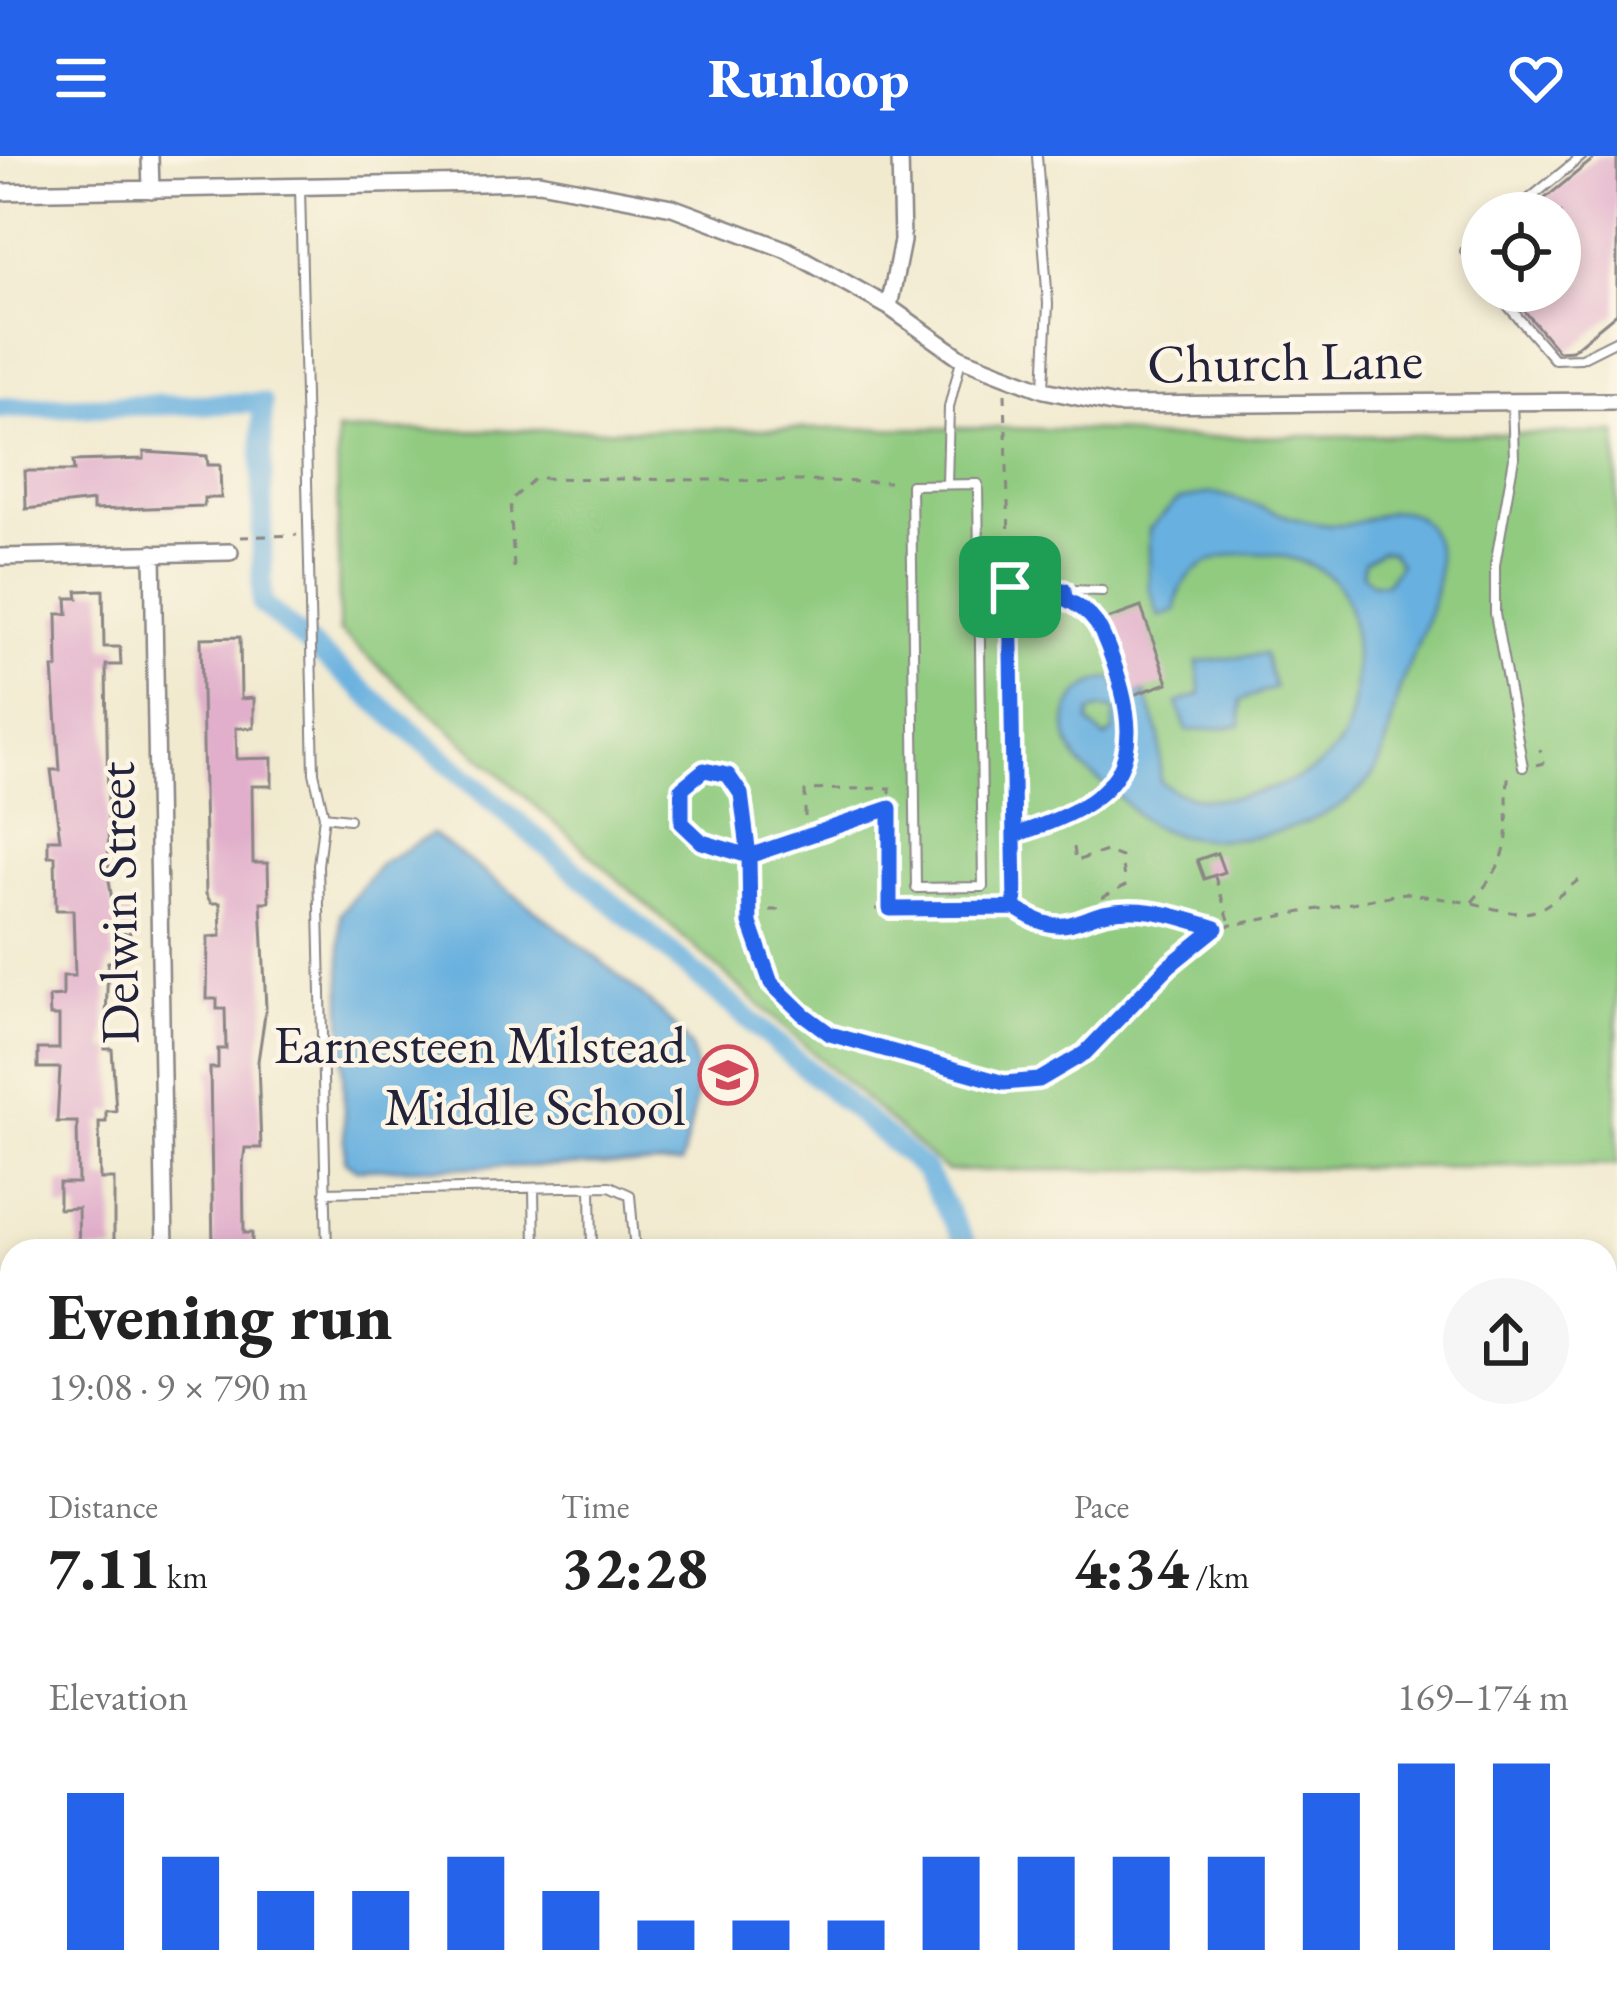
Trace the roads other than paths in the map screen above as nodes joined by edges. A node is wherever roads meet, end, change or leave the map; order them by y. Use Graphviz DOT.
graph roads {
  1 [pos="150,156"];
  2 [pos="900,156"];
  3 [pos="1037,156"];
  4 [pos="1582,156"];
  5 [pos="300,187"];
  6 [pos="151,190"];
  7 [pos="0,192"];
  8 [pos="1538,192"];
  9 [pos="889,307"];
  10 [pos="1513,312"];
  11 [pos="1617,340"];
  12 [pos="961,358"];
  13 [pos="1044,390"];
  14 [pos="1617,400"];
  15 [pos="1512,401"];
  16 [pos="947,484"];
  17 [pos="230,552"];
  18 [pos="152,554"];
  19 [pos="0,557"];
  20 [pos="979,587"];
  21 [pos="1102,591"];
  22 [pos="1523,767"];
  23 [pos="324,816"];
  24 [pos="349,819"];
  25 [pos="591,1186"];
  26 [pos="534,1188"];
  27 [pos="325,1192"];
  28 [pos="165,1239"];
  29 [pos="326,1239"];
  30 [pos="535,1239"];
  31 [pos="592,1239"];
  32 [pos="634,1239"];
  1 -- 6 [label="street"];
  2 -- 9 [label="street"];
  3 -- 13 [label="lane"];
  4 -- 8 [label="lane"];
  5 -- 6 [label="street, Church Lane"];
  5 -- 9 [label="street, Church Lane"];
  5 -- 23 [label="lane"];
  6 -- 7 [label="street, Church Lane"];
  9 -- 12 [label="street, Church Lane"];
  10 -- 11 [label="lane"];
  12 -- 13 [label="street, Church Lane"];
  12 -- 16 [label="lane"];
  13 -- 15 [label="street, Church Lane"];
  14 -- 15 [label="street, Church Lane"];
  15 -- 22 [label="lane"];
  16 -- 20 [label="lane"];
  16 -- 20 [label="lane"];
  17 -- 18 [label="street"];
  18 -- 19 [label="street"];
  18 -- 28 [label="street, Delwin Street"];
  20 -- 21 [label="lane"];
  23 -- 24 [label="lane"];
  23 -- 27 [label="lane"];
  25 -- 26 [label="lane"];
  25 -- 31 [label="lane"];
  25 -- 32 [label="lane"];
  26 -- 27 [label="lane"];
  26 -- 30 [label="lane"];
  27 -- 29 [label="lane"];
}
